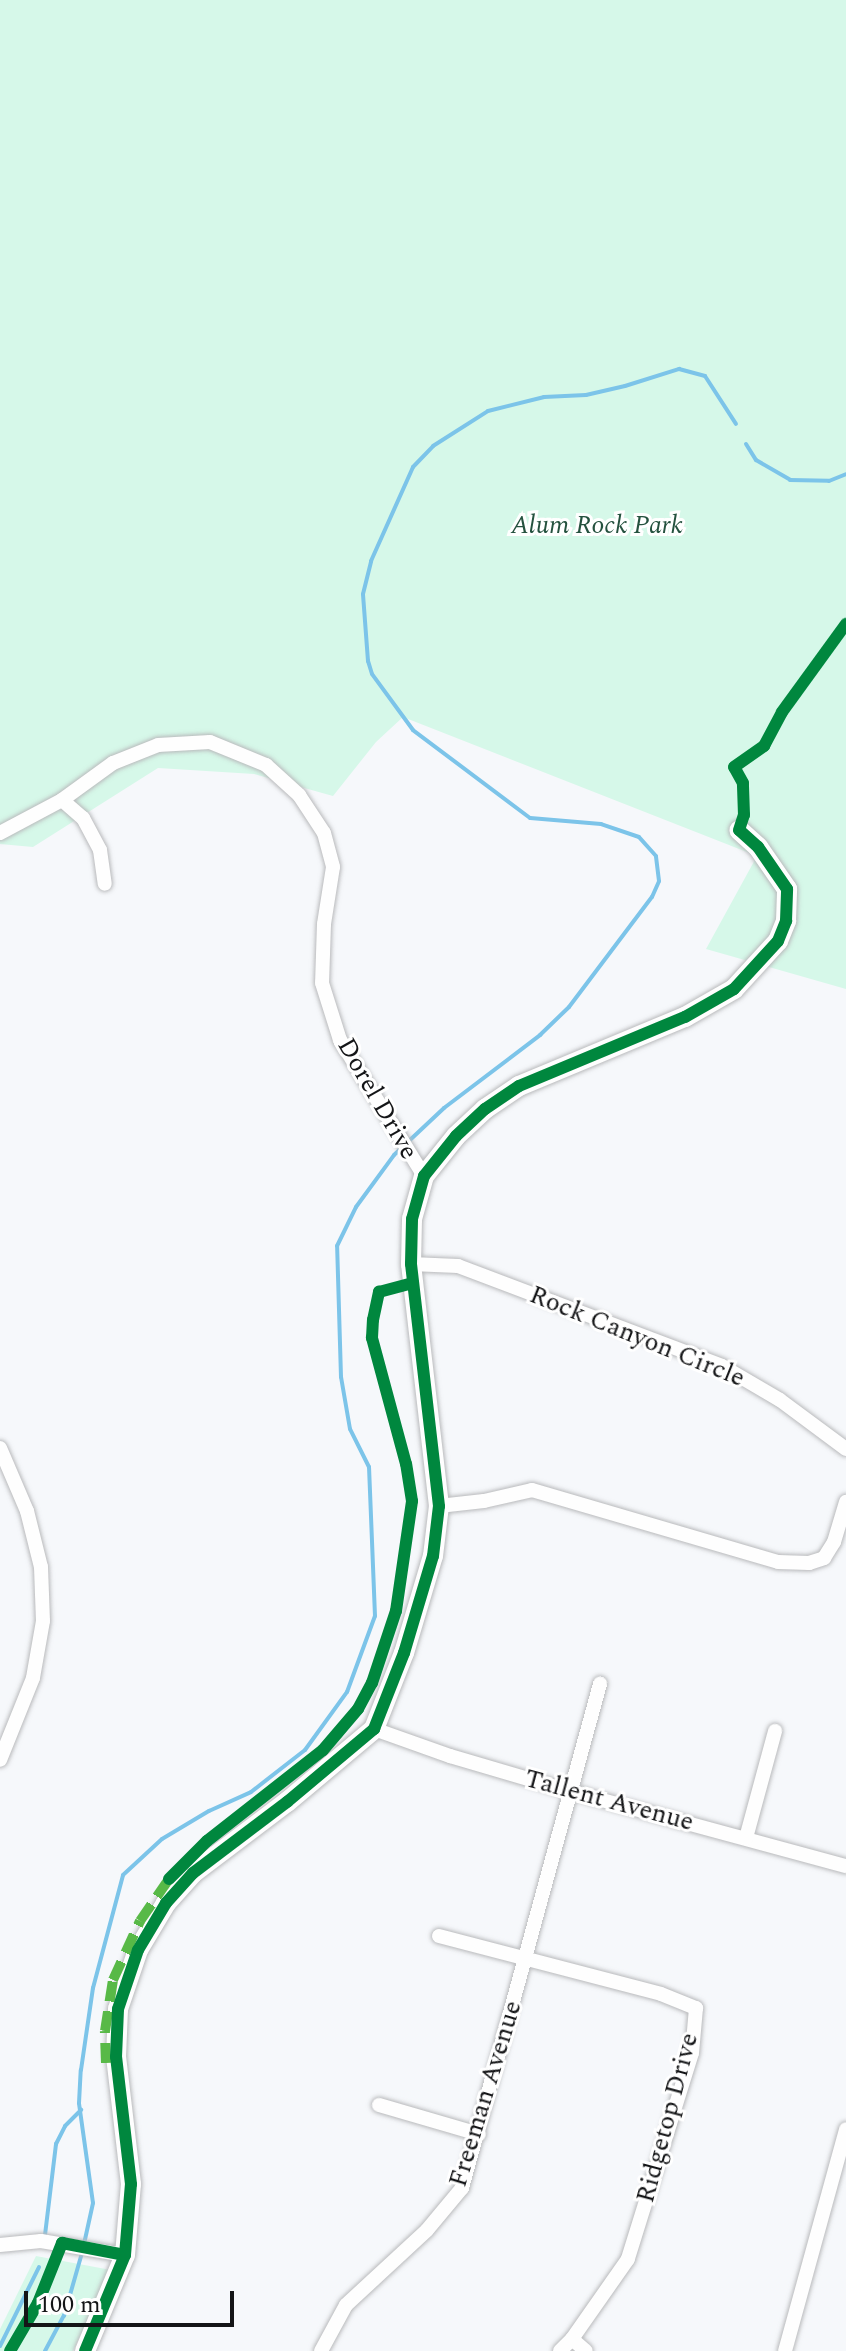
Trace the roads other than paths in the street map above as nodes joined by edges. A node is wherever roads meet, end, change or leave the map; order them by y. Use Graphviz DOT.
graph roads {
  1 [pos="62,800"];
  2 [pos="739,830"];
  3 [pos="0,833"];
  4 [pos="105,884"];
  5 [pos="424,1176"];
  6 [pos="411,1264"];
  7 [pos="0,1448"];
  8 [pos="846,1449"];
  9 [pos="846,1502"];
  10 [pos="439,1506"];
  11 [pos="600,1684"];
  12 [pos="374,1729"];
  13 [pos="775,1731"];
  14 [pos="0,1760"];
  15 [pos="569,1791"];
  16 [pos="746,1838"];
  17 [pos="846,1866"];
  18 [pos="439,1936"];
  19 [pos="526,1960"];
  20 [pos="379,2105"];
  21 [pos="846,2129"];
  22 [pos="479,2134"];
  23 [pos="0,2245"];
  24 [pos="125,2255"];
  25 [pos="572,2339"];
  26 [pos="85,2351"];
  27 [pos="321,2351"];
  28 [pos="560,2351"];
  29 [pos="586,2351"];
  30 [pos="785,2351"];
  1 -- 3 [label="street, Dorel Drive"];
  1 -- 4 [label="street"];
  1 -- 5 [label="street, Dorel Drive"];
  2 -- 5 [label="street"];
  5 -- 6 [label="street"];
  6 -- 8 [label="street, Rock Canyon Circle"];
  6 -- 10 [label="street"];
  7 -- 14 [label="street"];
  9 -- 10 [label="street"];
  10 -- 12 [label="street"];
  11 -- 15 [label="street, Freeman Avenue"];
  12 -- 15 [label="street, Tallent Avenue"];
  12 -- 24 [label="street"];
  13 -- 16 [label="street"];
  15 -- 16 [label="street, Tallent Avenue"];
  15 -- 19 [label="street, Freeman Avenue"];
  16 -- 17 [label="street, Tallent Avenue"];
  18 -- 19 [label="street"];
  19 -- 22 [label="street, Freeman Avenue"];
  19 -- 25 [label="street, Ridgetop Drive"];
  20 -- 22 [label="street"];
  21 -- 30 [label="street"];
  22 -- 27 [label="street, Freeman Avenue"];
  23 -- 24 [label="street"];
  24 -- 26 [label="street"];
  25 -- 28 [label="street, Ridgetop Drive"];
  25 -- 29 [label="street"];
}
